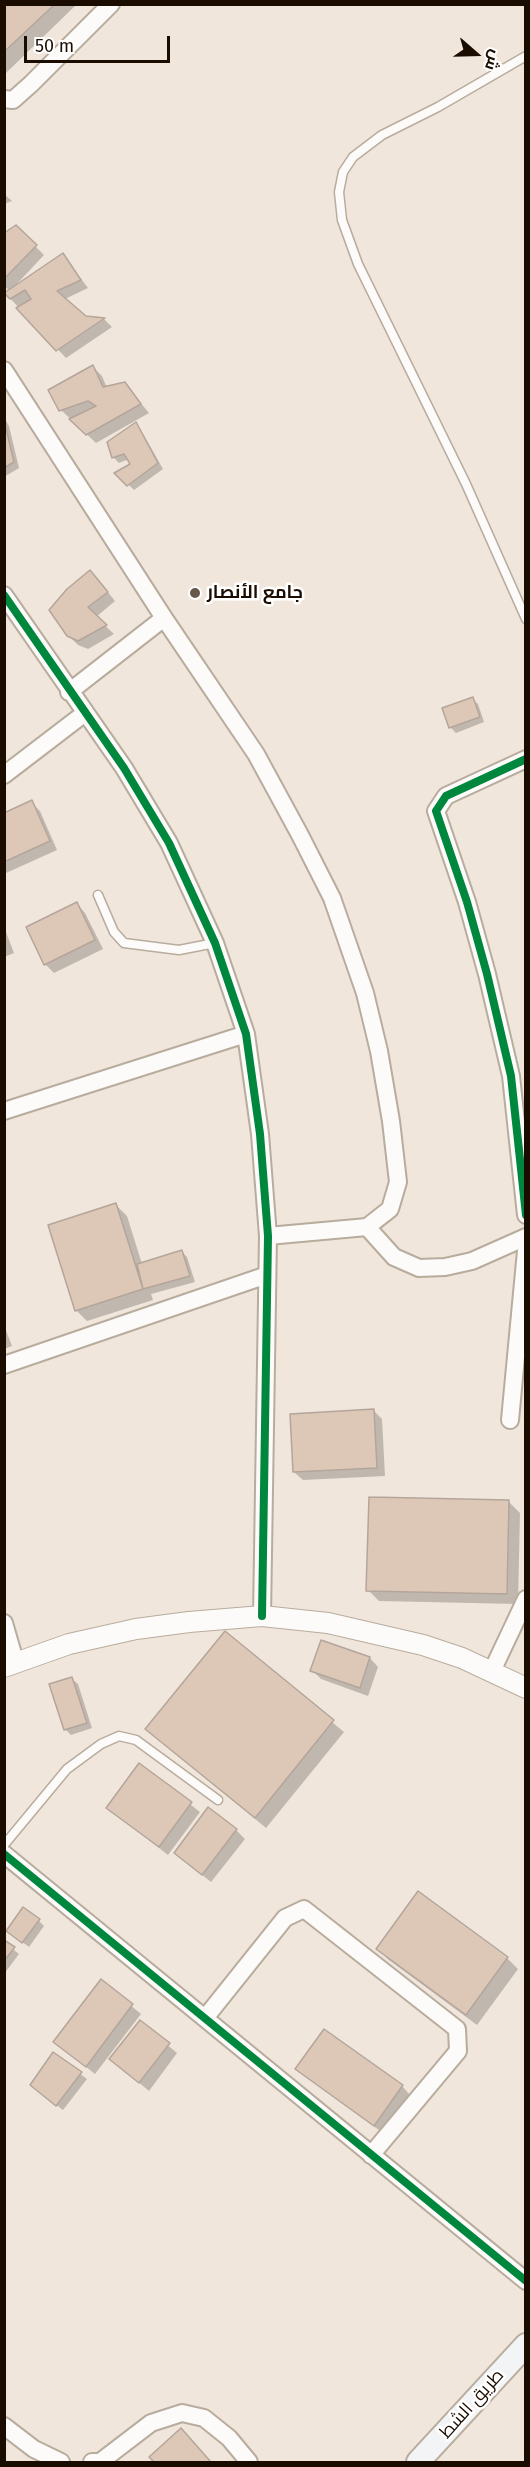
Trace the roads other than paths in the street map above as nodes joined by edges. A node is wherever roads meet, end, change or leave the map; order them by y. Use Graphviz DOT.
graph roads {
  1 [pos="111,4"];
  2 [pos="525,56"];
  3 [pos="4,99"];
  4 [pos="4,370"];
  5 [pos="4,595"];
  6 [pos="164,618"];
  7 [pos="525,619"];
  8 [pos="69,692"];
  9 [pos="85,713"];
  10 [pos="525,759"];
  11 [pos="4,775"];
  12 [pos="98,895"];
  13 [pos="215,943"];
  14 [pos="246,1034"];
  15 [pos="4,1111"];
  16 [pos="525,1215"];
  17 [pos="367,1227"];
  18 [pos="268,1236"];
  19 [pos="525,1237"];
  20 [pos="525,1251"];
  21 [pos="267,1275"];
  22 [pos="4,1365"];
  23 [pos="510,1420"];
  24 [pos="525,1599"];
  25 [pos="262,1616"];
  26 [pos="4,1623"];
  27 [pos="10,1664"];
  28 [pos="492,1671"];
  29 [pos="525,1688"];
  30 [pos="218,1800"];
  31 [pos="4,1845"];
  32 [pos="4,1854"];
  33 [pos="205,2018"];
  34 [pos="371,2155"];
  35 [pos="525,2281"];
  36 [pos="525,2345"];
  37 [pos="4,2426"];
  38 [pos="61,2463"];
  39 [pos="92,2463"];
  40 [pos="249,2463"];
  41 [pos="418,2463"];
  1 -- 3 [label="street"];
  2 -- 7 [label="lane"];
  4 -- 6 [label="street"];
  5 -- 8 [label="street"];
  6 -- 8 [label="street"];
  6 -- 17 [label="street"];
  8 -- 9 [label="street"];
  9 -- 11 [label="street"];
  9 -- 13 [label="street"];
  10 -- 16 [label="street"];
  12 -- 13 [label="lane"];
  13 -- 14 [label="street"];
  14 -- 15 [label="street"];
  14 -- 18 [label="street"];
  17 -- 18 [label="street"];
  17 -- 19 [label="street"];
  18 -- 21 [label="street"];
  20 -- 23 [label="street"];
  21 -- 22 [label="street"];
  21 -- 25 [label="street"];
  24 -- 28 [label="street"];
  25 -- 27 [label="street"];
  25 -- 28 [label="street"];
  26 -- 27 [label="street"];
  28 -- 29 [label="street"];
  30 -- 31 [label="lane"];
  32 -- 33 [label="street"];
  33 -- 34 [label="street"];
  33 -- 34 [label="street"];
  34 -- 35 [label="street"];
  36 -- 41 [label="main road, طريق الشط"];
  37 -- 38 [label="street"];
  39 -- 40 [label="street"];
}
